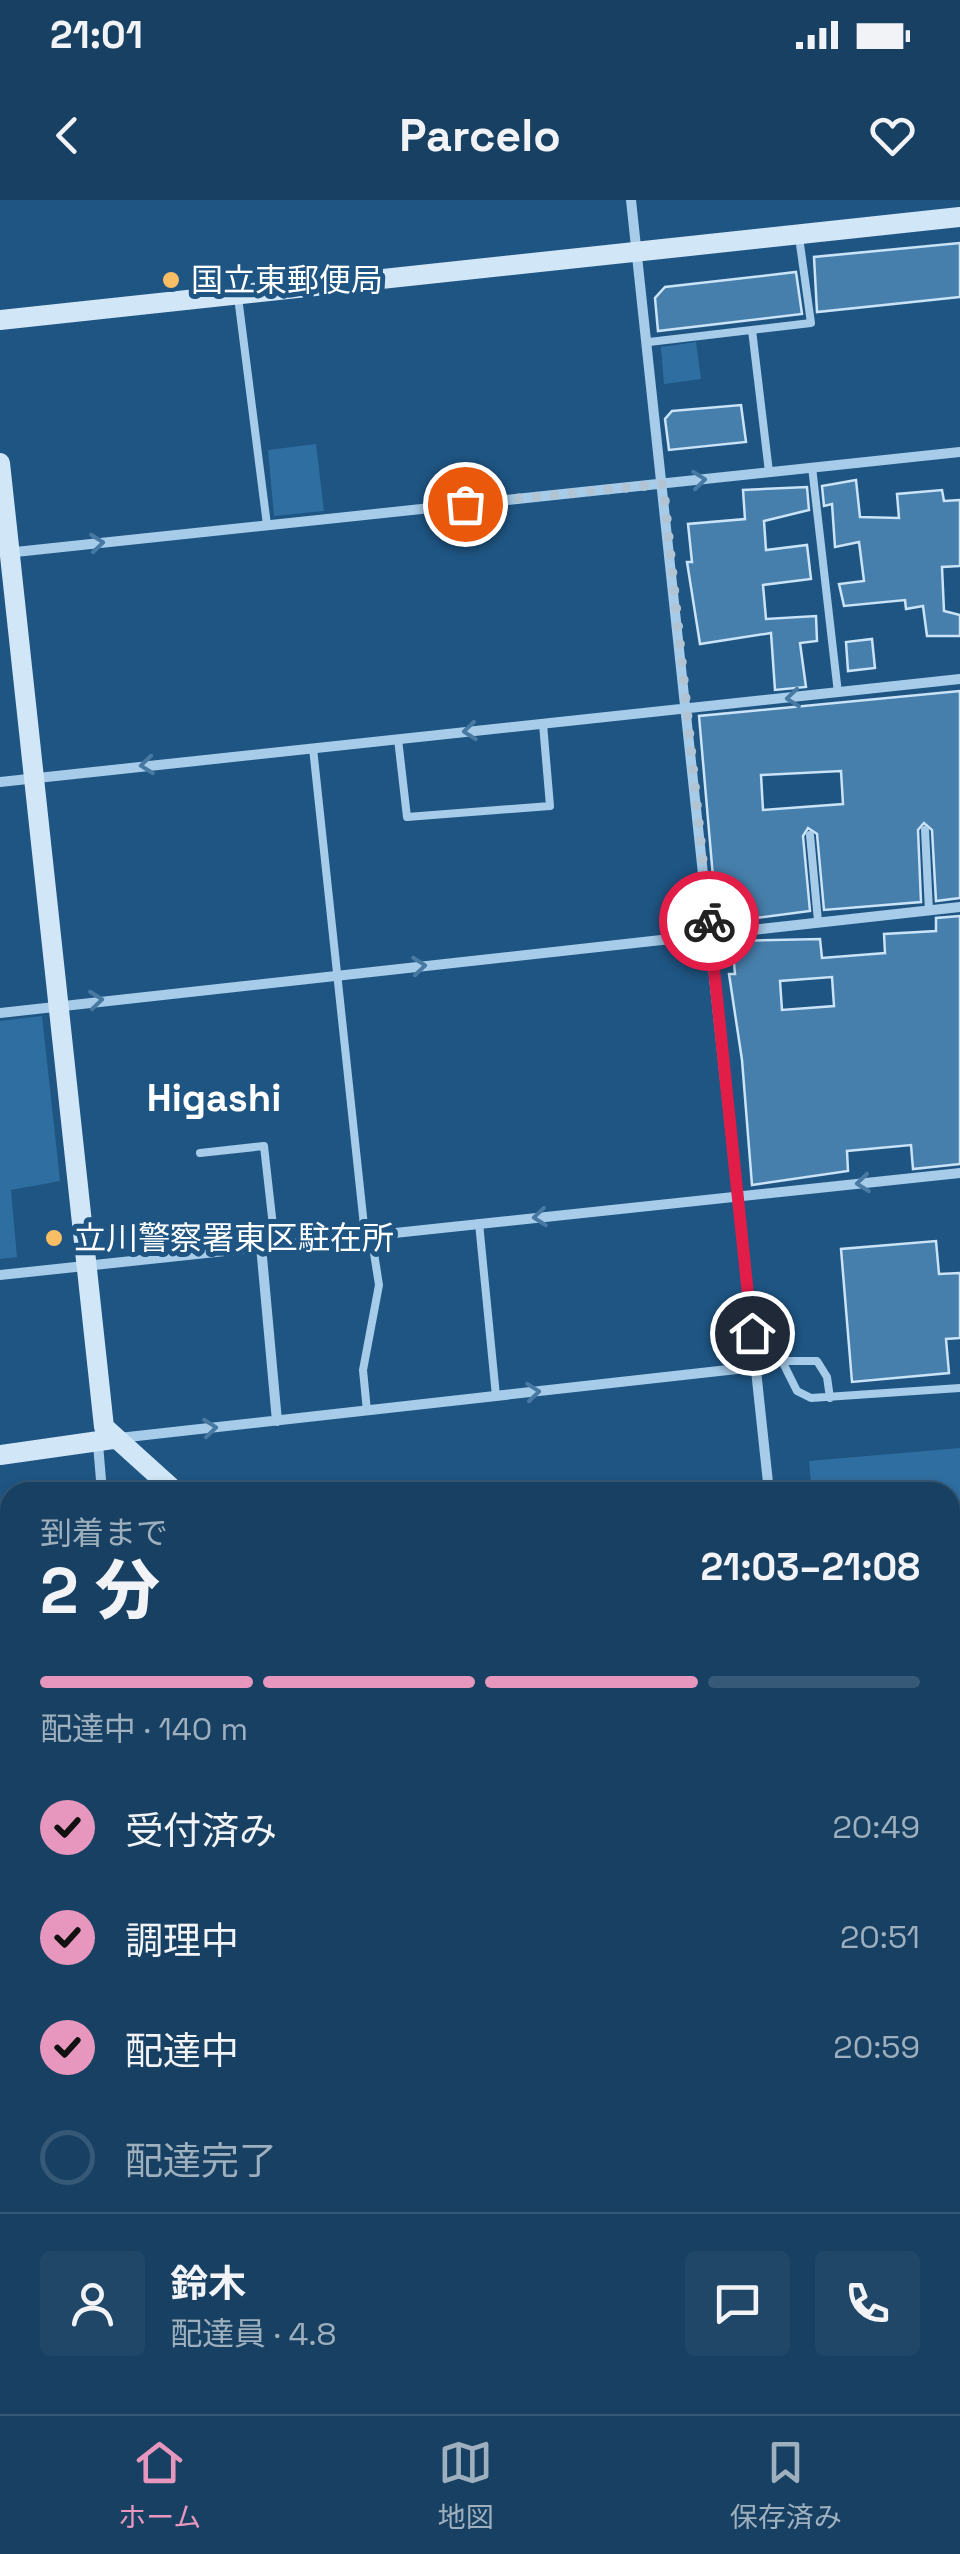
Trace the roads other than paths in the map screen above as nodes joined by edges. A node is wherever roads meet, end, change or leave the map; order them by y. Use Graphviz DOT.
graph roads {
  1 [pos="631,200"];
  2 [pos="960,217"];
  3 [pos="799,234"];
  4 [pos="636,252"];
  5 [pos="238,294"];
  6 [pos="0,320"];
  7 [pos="752,330"];
  8 [pos="649,342"];
  9 [pos="960,452"];
  10 [pos="0,463"];
  11 [pos="812,468"];
  12 [pos="770,472"];
  13 [pos="663,484"];
  14 [pos="267,525"];
  15 [pos="5,553"];
  16 [pos="960,680"];
  17 [pos="838,693"];
  18 [pos="687,709"];
  19 [pos="543,724"];
  20 [pos="398,739"];
  21 [pos="313,748"];
  22 [pos="34,778"];
  23 [pos="0,782"];
  24 [pos="925,830"];
  25 [pos="810,835"];
  26 [pos="960,907"];
  27 [pos="930,910"];
  28 [pos="818,920"];
  29 [pos="711,933"];
  30 [pos="336,976"];
  31 [pos="58,1004"];
  32 [pos="0,1013"];
  33 [pos="200,1154"];
  34 [pos="960,1172"];
  35 [pos="740,1196"];
  36 [pos="479,1223"];
  37 [pos="368,1234"];
  38 [pos="275,1244"];
  39 [pos="261,1246"];
  40 [pos="86,1266"];
  41 [pos="0,1275"];
  42 [pos="755,1367"];
  43 [pos="960,1388"];
  44 [pos="496,1396"];
  45 [pos="830,1398"];
  46 [pos="367,1411"];
  47 [pos="278,1420"];
  48 [pos="106,1442"];
  49 [pos="0,1454"];
  50 [pos="103,1482"];
  51 [pos="162,1482"];
  52 [pos="768,1482"];
  1 -- 4 [label="street"];
  2 -- 3 [label="street"];
  3 -- 4 [label="street"];
  3 -- 7 [label="lane"];
  4 -- 5 [label="street"];
  4 -- 8 [label="street"];
  5 -- 6 [label="street"];
  5 -- 14 [label="lane"];
  7 -- 8 [label="lane"];
  7 -- 12 [label="lane"];
  8 -- 13 [label="street"];
  9 -- 11 [label="street"];
  10 -- 15 [label="street"];
  11 -- 12 [label="street"];
  11 -- 17 [label="lane"];
  13 -- 12 [label="street, one-way"];
  13 -- 14 [label="street"];
  13 -- 18 [label="street"];
  15 -- 14 [label="street, one-way"];
  15 -- 22 [label="street"];
  16 -- 17 [label="street"];
  17 -- 18 [label="street, one-way"];
  18 -- 19 [label="street"];
  18 -- 29 [label="street"];
  19 -- 20 [label="street, one-way"];
  19 -- 20 [label="lane"];
  20 -- 21 [label="street"];
  21 -- 22 [label="street, one-way"];
  21 -- 30 [label="lane"];
  22 -- 23 [label="street"];
  22 -- 31 [label="street"];
  24 -- 27 [label="lane"];
  25 -- 28 [label="lane"];
  26 -- 27 [label="street"];
  27 -- 28 [label="street"];
  28 -- 29 [label="street"];
  30 -- 29 [label="street, one-way"];
  29 -- 35 [label="street"];
  31 -- 30 [label="street, one-way"];
  30 -- 37 [label="lane"];
  31 -- 32 [label="street"];
  31 -- 40 [label="street"];
  33 -- 38 [label="lane"];
  34 -- 35 [label="street, one-way"];
  35 -- 36 [label="street, one-way"];
  35 -- 42 [label="street"];
  36 -- 37 [label="street"];
  36 -- 44 [label="lane"];
  37 -- 38 [label="street"];
  37 -- 46 [label="lane"];
  38 -- 39 [label="street"];
  39 -- 40 [label="street"];
  39 -- 47 [label="street"];
  40 -- 41 [label="street"];
  40 -- 48 [label="street"];
  44 -- 42 [label="street, one-way"];
  42 -- 52 [label="street"];
  43 -- 45 [label="lane"];
  44 -- 46 [label="street"];
  45 -- 45 [label="lane"];
  46 -- 47 [label="street"];
  48 -- 47 [label="street, one-way"];
  48 -- 49 [label="street"];
  48 -- 50 [label="street"];
  48 -- 51 [label="street"];
}
